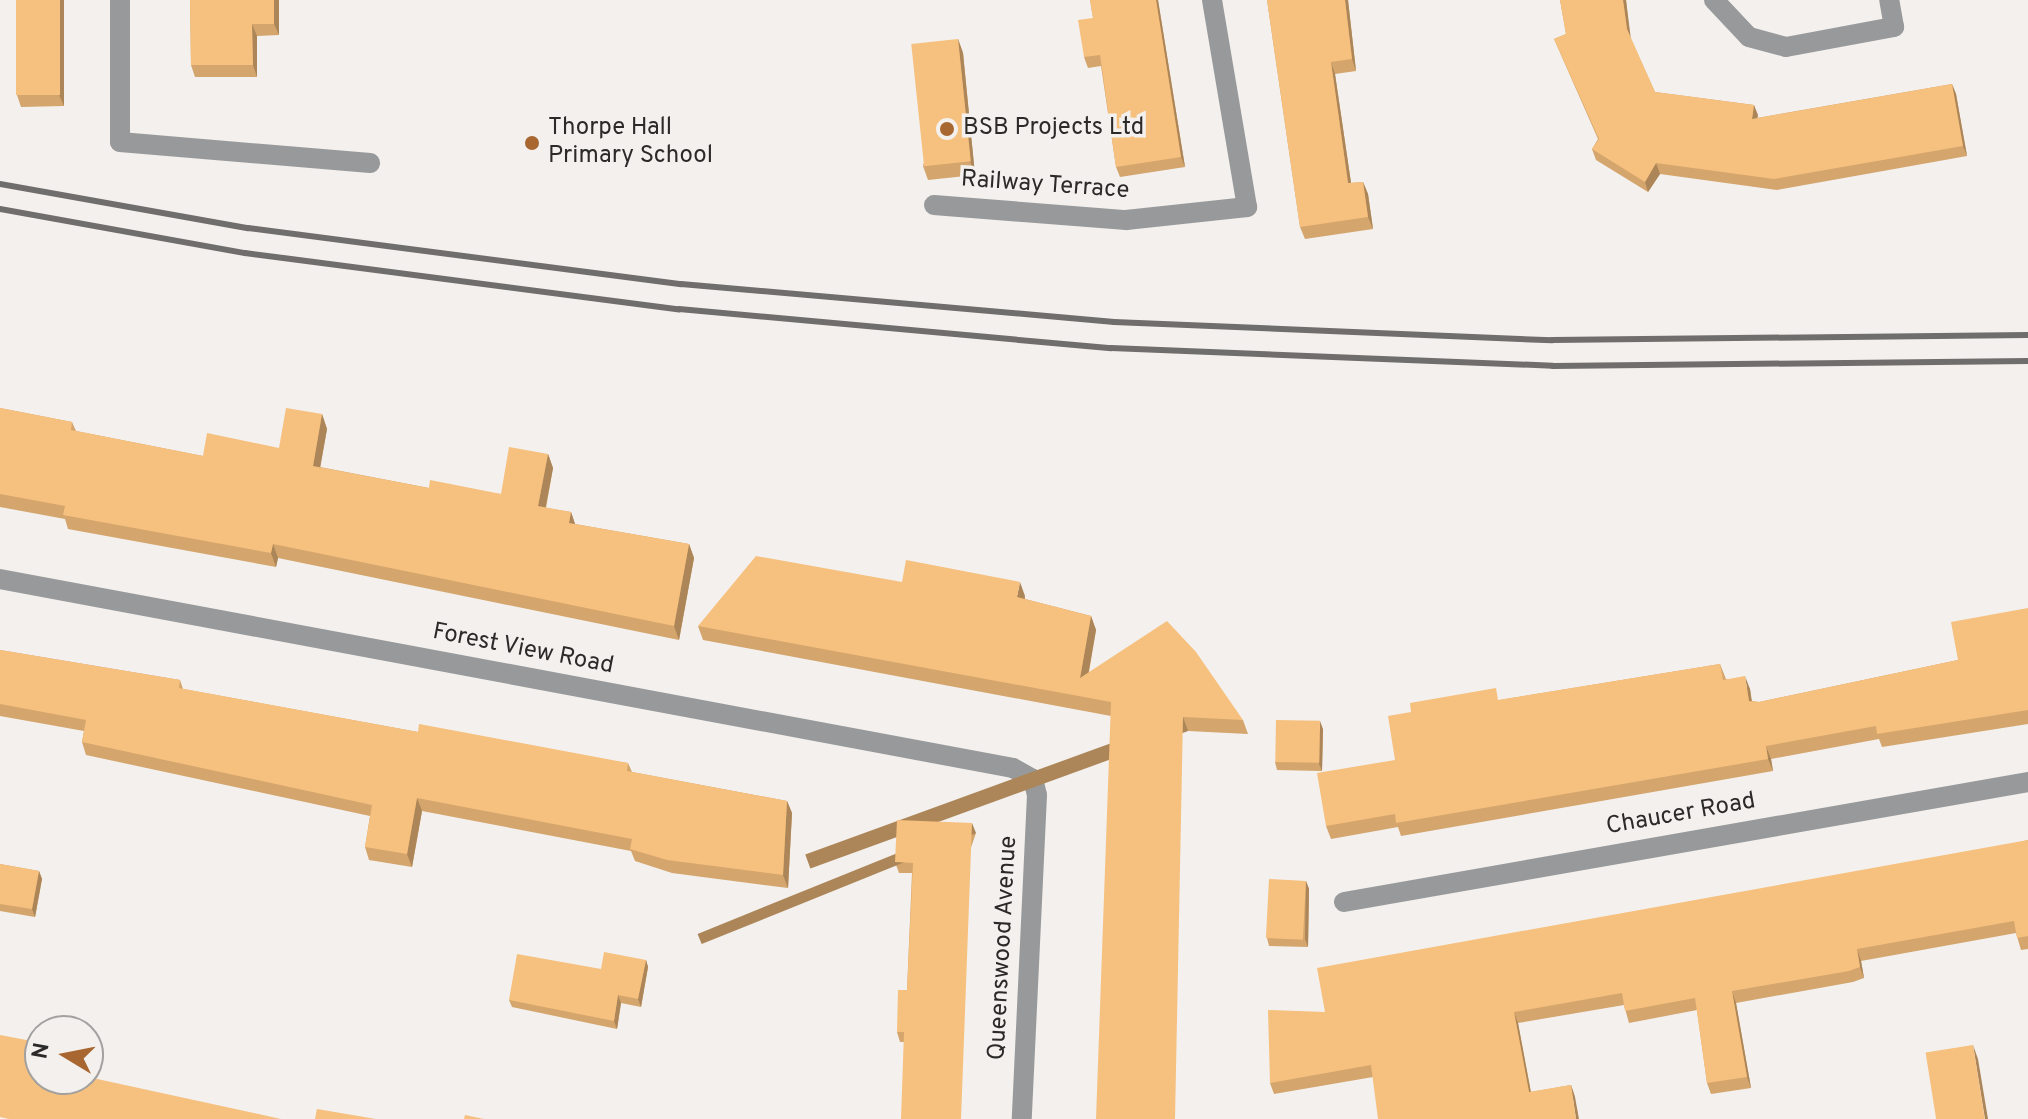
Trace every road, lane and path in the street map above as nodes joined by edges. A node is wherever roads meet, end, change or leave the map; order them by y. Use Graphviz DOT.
graph roads {
  1 [pos="120,0"];
  2 [pos="1212,0"];
  3 [pos="1714,0"];
  4 [pos="1889,0"];
  5 [pos="370,163"];
  6 [pos="934,205"];
  7 [pos="0,579"];
  8 [pos="1033,779"];
  9 [pos="2028,782"];
  10 [pos="1344,902"];
  11 [pos="1022,1119"];
  1 -- 5 [label="street"];
  2 -- 6 [label="street, Railway Terrace"];
  3 -- 4 [label="street"];
  7 -- 8 [label="street, Forest View Road"];
  8 -- 11 [label="street, Queenswood Avenue"];
  9 -- 10 [label="street, Chaucer Road"];
}
